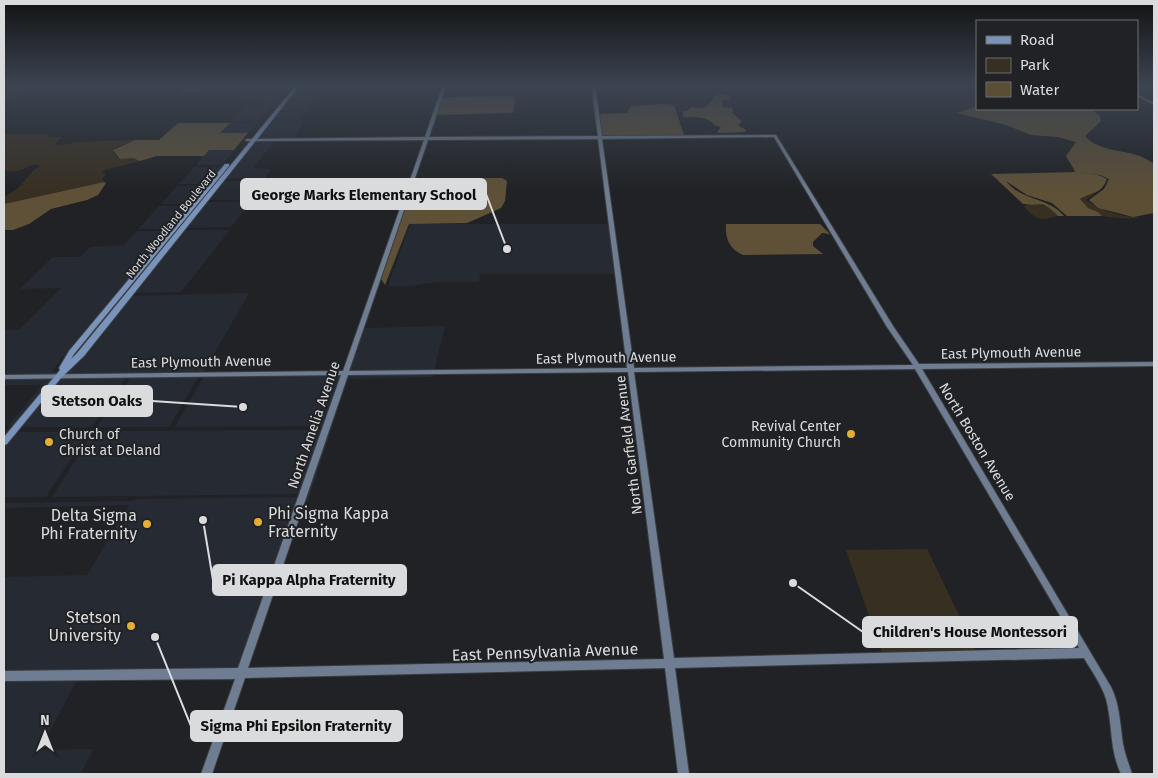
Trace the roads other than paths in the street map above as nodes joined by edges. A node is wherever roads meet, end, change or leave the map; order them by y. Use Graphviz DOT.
graph roads {
  1 [pos="265,120"];
  2 [pos="267,120"];
  3 [pos="432,120"];
  4 [pos="598,120"];
  5 [pos="600,137"];
  6 [pos="426,138"];
  7 [pos="250,140"];
  8 [pos="1154,364"];
  9 [pos="917,366"];
  10 [pos="632,371"];
  11 [pos="344,373"];
  12 [pos="4,376"];
  13 [pos="58,376"];
  14 [pos="4,442"];
  15 [pos="1086,653"];
  16 [pos="669,663"];
  17 [pos="241,674"];
  18 [pos="4,676"];
  19 [pos="208,774"];
  20 [pos="684,774"];
  21 [pos="1127,774"];
  1 -- 7 [label="main road, North Woodland Boulevard"];
  2 -- 7 [label="main road, North Woodland Boulevard"];
  3 -- 6 [label="street, North Amelia Avenue"];
  4 -- 5 [label="street, North Garfield Avenue"];
  5 -- 6 [label="street"];
  5 -- 9 [label="street, North Boston Avenue"];
  5 -- 10 [label="street, North Garfield Avenue"];
  6 -- 7 [label="street"];
  6 -- 11 [label="street, North Amelia Avenue"];
  7 -- 13 [label="main road, North Woodland Boulevard"];
  8 -- 9 [label="street, East Plymouth Avenue"];
  9 -- 10 [label="street, East Plymouth Avenue"];
  9 -- 15 [label="street, North Boston Avenue"];
  10 -- 11 [label="street, East Plymouth Avenue"];
  10 -- 16 [label="street, North Garfield Avenue"];
  11 -- 13 [label="street, East Plymouth Avenue"];
  11 -- 17 [label="street, North Amelia Avenue"];
  12 -- 13 [label="street, East Plymouth Avenue"];
  13 -- 14 [label="main road, North Woodland Boulevard"];
  15 -- 16 [label="street, East Pennsylvania Avenue"];
  15 -- 21 [label="street, North Boston Avenue"];
  16 -- 17 [label="street, East Pennsylvania Avenue"];
  16 -- 20 [label="street, North Garfield Avenue"];
  17 -- 18 [label="street, East Pennsylvania Avenue"];
  17 -- 19 [label="street, North Amelia Avenue"];
}
